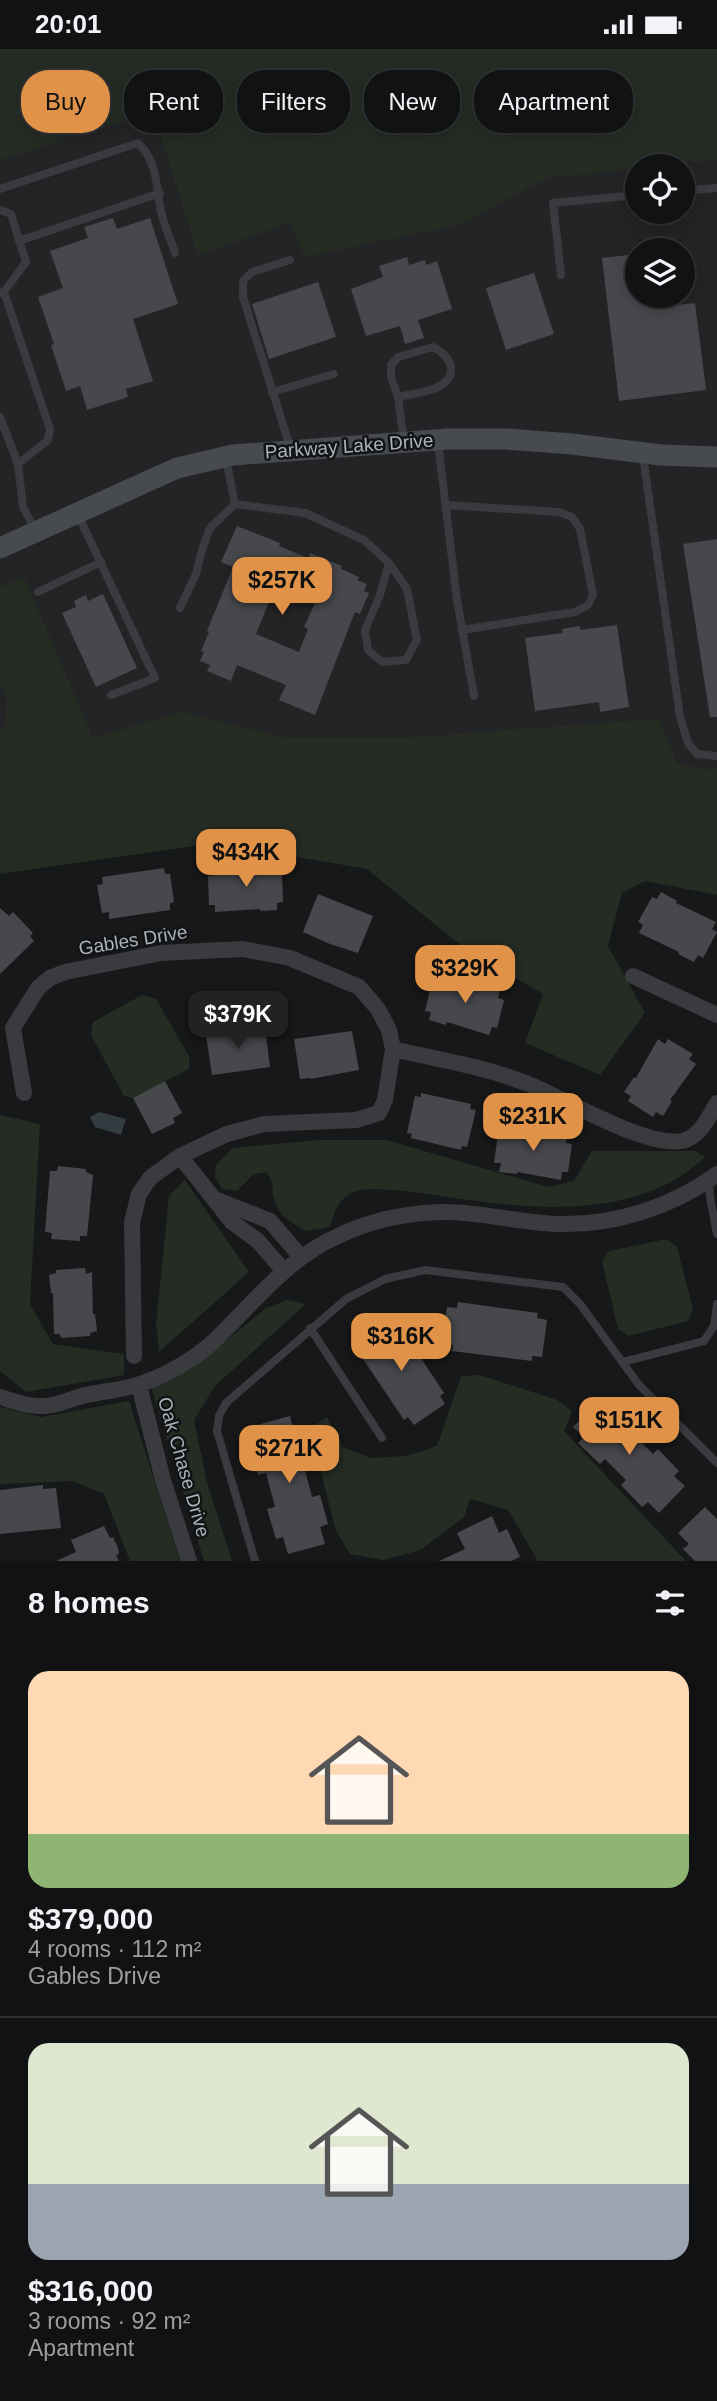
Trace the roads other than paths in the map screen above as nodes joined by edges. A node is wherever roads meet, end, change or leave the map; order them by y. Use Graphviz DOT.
graph roads {
  1 [pos="717,188"];
  2 [pos="0,189"];
  3 [pos="695,190"];
  4 [pos="160,193"];
  5 [pos="625,196"];
  6 [pos="0,210"];
  7 [pos="19,241"];
  8 [pos="175,253"];
  9 [pos="290,260"];
  10 [pos="561,275"];
  11 [pos="2,292"];
  12 [pos="334,374"];
  13 [pos="272,392"];
  14 [pos="398,397"];
  15 [pos="0,418"];
  16 [pos="438,440"];
  17 [pos="404,442"];
  18 [pos="291,450"];
  19 [pos="643,453"];
  20 [pos="226,456"];
  21 [pos="717,457"];
  22 [pos="18,464"];
  23 [pos="235,504"];
  24 [pos="446,505"];
  25 [pos="77,513"];
  26 [pos="36,531"];
  27 [pos="0,548"];
  28 [pos="101,562"];
  29 [pos="389,563"];
  30 [pos="38,592"];
  31 [pos="180,608"];
  32 [pos="462,630"];
  33 [pos="111,695"];
  34 [pos="474,695"];
  35 [pos="717,756"];
  36 [pos="633,976"];
  37 [pos="717,1015"];
  38 [pos="393,1049"];
  39 [pos="24,1093"];
  40 [pos="717,1103"];
  41 [pos="180,1156"];
  42 [pos="713,1177"];
  43 [pos="212,1198"];
  44 [pos="717,1234"];
  45 [pos="301,1257"];
  46 [pos="283,1271"];
  47 [pos="717,1304"];
  48 [pos="310,1328"];
  49 [pos="134,1356"];
  50 [pos="622,1362"];
  51 [pos="139,1385"];
  52 [pos="0,1397"];
  53 [pos="382,1438"];
  54 [pos="717,1463"];
  55 [pos="189,1561"];
  56 [pos="255,1561"];
  1 -- 3 [label="lane"];
  2 -- 4 [label="lane"];
  4 -- 7 [label="lane"];
  4 -- 8 [label="lane"];
  5 -- 10 [label="lane"];
  6 -- 7 [label="lane"];
  7 -- 11 [label="lane"];
  9 -- 13 [label="lane"];
  11 -- 22 [label="lane"];
  12 -- 13 [label="lane"];
  13 -- 18 [label="lane"];
  14 -- 14 [label="lane"];
  14 -- 17 [label="lane"];
  15 -- 22 [label="lane"];
  16 -- 17 [label="street, Parkway Lake Drive"];
  16 -- 19 [label="street, Parkway Lake Drive"];
  16 -- 24 [label="lane"];
  17 -- 18 [label="street, Parkway Lake Drive"];
  18 -- 20 [label="street, Parkway Lake Drive"];
  19 -- 21 [label="street, Parkway Lake Drive"];
  19 -- 35 [label="lane"];
  20 -- 23 [label="lane"];
  20 -- 25 [label="street, Parkway Lake Drive"];
  22 -- 26 [label="lane"];
  23 -- 29 [label="lane"];
  23 -- 31 [label="lane"];
  24 -- 32 [label="lane"];
  24 -- 32 [label="lane"];
  25 -- 26 [label="street, Parkway Lake Drive"];
  25 -- 28 [label="lane"];
  26 -- 27 [label="street, Parkway Lake Drive"];
  28 -- 30 [label="lane"];
  28 -- 33 [label="lane"];
  29 -- 29 [label="lane"];
  32 -- 34 [label="lane"];
  36 -- 37 [label="street"];
  38 -- 39 [label="street, Gables Drive"];
  38 -- 40 [label="street"];
  38 -- 41 [label="street, Gables Drive"];
  41 -- 43 [label="street"];
  41 -- 49 [label="street, Gables Drive"];
  42 -- 44 [label="lane"];
  42 -- 45 [label="street"];
  43 -- 45 [label="street"];
  43 -- 46 [label="street"];
  45 -- 46 [label="street"];
  46 -- 51 [label="street"];
  47 -- 50 [label="lane"];
  48 -- 50 [label="lane"];
  48 -- 53 [label="lane"];
  48 -- 56 [label="lane"];
  50 -- 54 [label="lane"];
  51 -- 52 [label="street"];
  51 -- 55 [label="street, Oak Chase Drive"];
}
